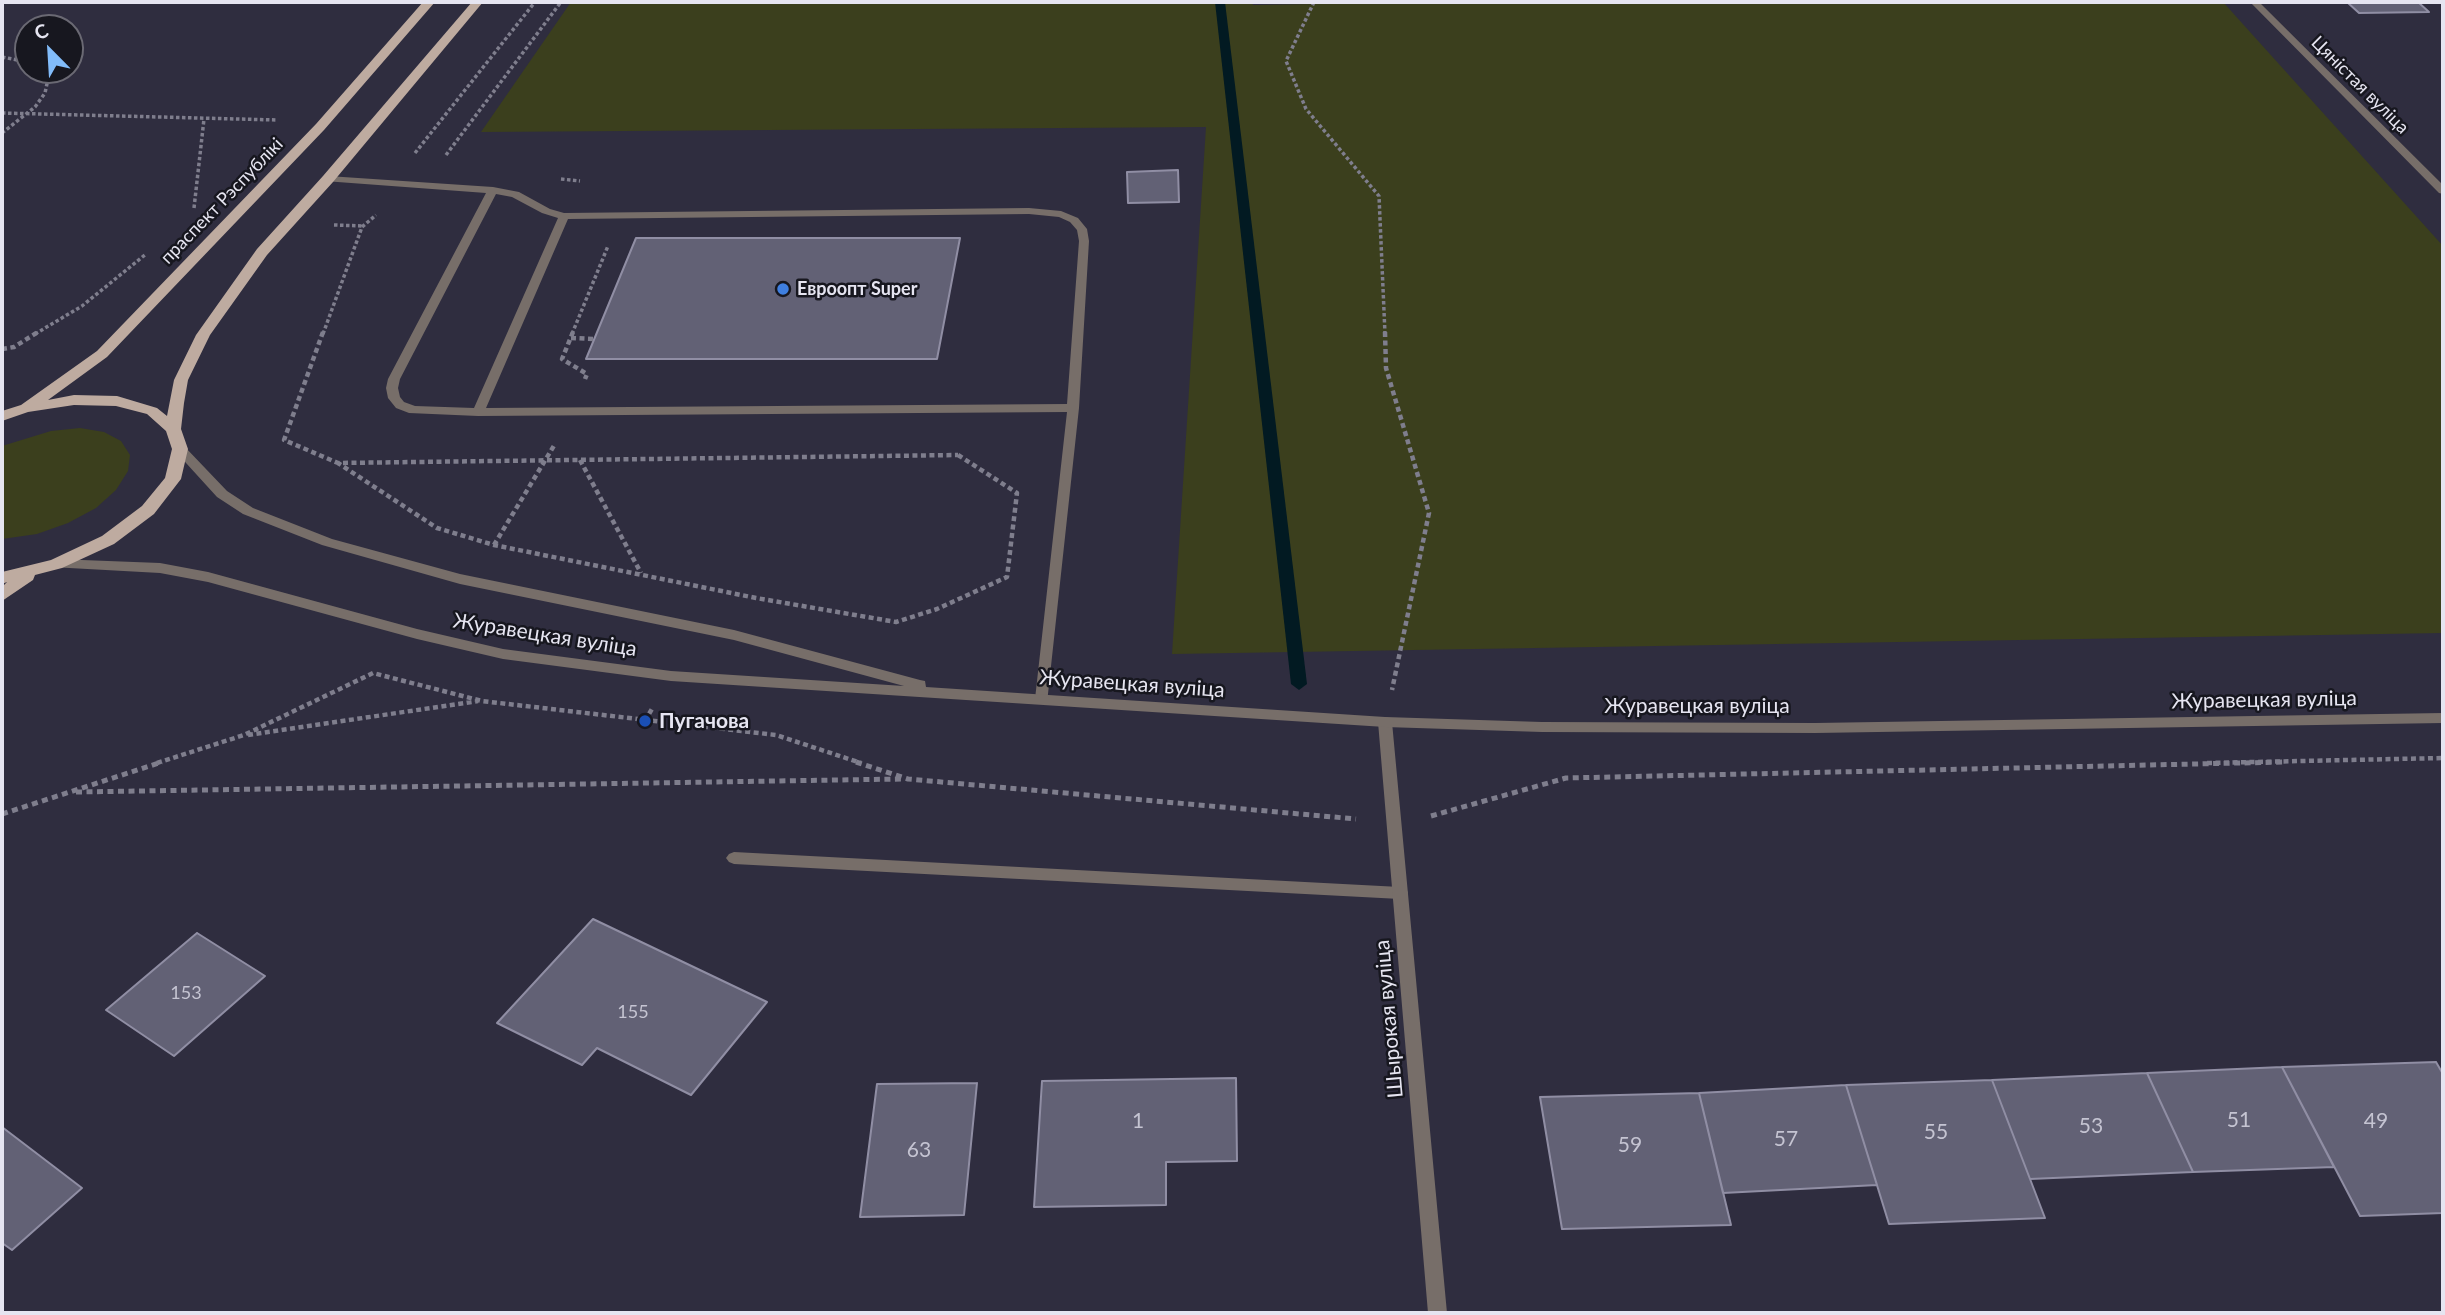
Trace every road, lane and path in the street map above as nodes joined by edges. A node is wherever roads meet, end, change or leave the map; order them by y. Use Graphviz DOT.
graph roads {
  1 [pos="429,2"];
  2 [pos="478,2"];
  3 [pos="536,2"];
  4 [pos="1314,2"];
  5 [pos="2253,2"];
  6 [pos="47,84"];
  7 [pos="2,113"];
  8 [pos="27,114"];
  9 [pos="204,119"];
  10 [pos="278,120"];
  11 [pos="2,133"];
  12 [pos="328,179"];
  13 [pos="391,183"];
  14 [pos="493,190"];
  15 [pos="2443,191"];
  16 [pos="193,215"];
  17 [pos="564,216"];
  18 [pos="327,225"];
  19 [pos="152,248"];
  20 [pos="571,338"];
  21 [pos="594,339"];
  22 [pos="2,349"];
  23 [pos="26,408"];
  24 [pos="1073,408"];
  25 [pos="478,412"];
  26 [pos="2,416"];
  27 [pos="173,429"];
  28 [pos="180,449"];
  29 [pos="580,460"];
  30 [pos="338,463"];
  31 [pos="494,545"];
  32 [pos="57,564"];
  33 [pos="33,572"];
  34 [pos="642,573"];
  35 [pos="2,578"];
  36 [pos="2,595"];
  37 [pos="952,693"];
  38 [pos="1042,699"];
  39 [pos="482,701"];
  40 [pos="2443,718"];
  41 [pos="1385,722"];
  42 [pos="243,735"];
  43 [pos="2443,758"];
  44 [pos="908,779"];
  45 [pos="68,792"];
  46 [pos="2,814"];
  47 [pos="1394,823"];
  48 [pos="734,858"];
  49 [pos="1400,893"];
  50 [pos="1438,1313"];
  1 -- 23 [label="main road, праспект Рэспублікі"];
  2 -- 12 [label="main road"];
  3 -- 13 [label="path"];
  4 -- 41 [label="path"];
  5 -- 15 [label="street, Цяністая вуліца"];
  6 -- 8 [label="path"];
  7 -- 8 [label="path"];
  8 -- 9 [label="path"];
  8 -- 11 [label="path"];
  9 -- 10 [label="path"];
  9 -- 16 [label="path"];
  12 -- 13 [label="street"];
  12 -- 27 [label="main road"];
  13 -- 14 [label="street"];
  13 -- 18 [label="path"];
  14 -- 17 [label="street"];
  14 -- 25 [label="street"];
  17 -- 24 [label="street"];
  17 -- 25 [label="street"];
  19 -- 22 [label="path"];
  20 -- 21 [label="path"];
  23 -- 26 [label="main road, праспект Рэспублікі"];
  23 -- 27 [label="main road, праспект Рэспублікі"];
  24 -- 25 [label="street"];
  24 -- 38 [label="street"];
  27 -- 28 [label="main road"];
  28 -- 32 [label="main road"];
  28 -- 37 [label="street, Журавецкая вуліца"];
  29 -- 30 [label="path"];
  29 -- 34 [label="path"];
  29 -- 34 [label="path"];
  31 -- 34 [label="path"];
  32 -- 33 [label="main road"];
  32 -- 37 [label="street, Журавецкая вуліца"];
  33 -- 35 [label="main road"];
  33 -- 36 [label="main road"];
  37 -- 38 [label="street, Журавецкая вуліца"];
  38 -- 41 [label="street, Журавецкая вуліца"];
  39 -- 42 [label="path"];
  39 -- 42 [label="path"];
  39 -- 44 [label="path"];
  40 -- 41 [label="street, Журавецкая вуліца"];
  41 -- 47 [label="street, Шырокая вуліца"];
  42 -- 45 [label="path"];
  43 -- 47 [label="path"];
  44 -- 45 [label="path"];
  44 -- 47 [label="path"];
  45 -- 46 [label="path"];
  47 -- 49 [label="street, Шырокая вуліца"];
  48 -- 49 [label="street"];
  49 -- 50 [label="street, Шырокая вуліца"];
}
